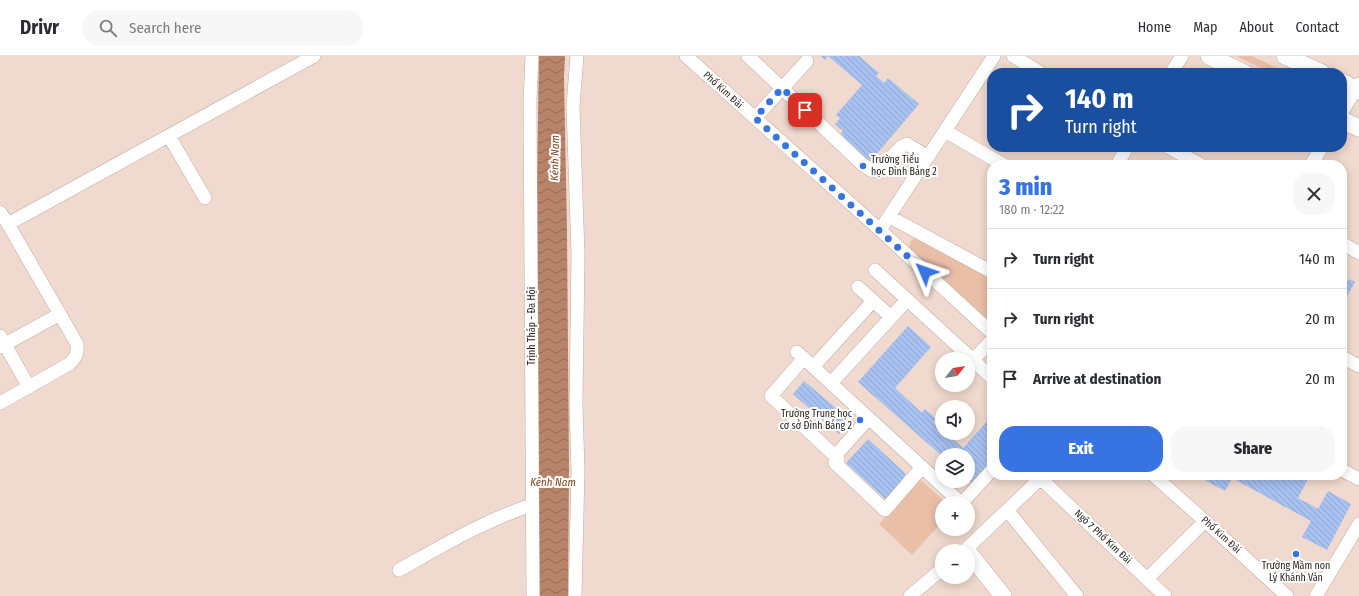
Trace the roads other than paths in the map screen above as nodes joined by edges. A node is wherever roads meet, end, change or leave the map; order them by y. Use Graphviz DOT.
graph roads {
  1 [pos="314,56"];
  2 [pos="532,56"];
  3 [pos="578,56"];
  4 [pos="686,56"];
  5 [pos="748,56"];
  6 [pos="994,56"];
  7 [pos="1014,56"];
  8 [pos="1182,56"];
  9 [pos="1209,56"];
  10 [pos="1286,56"];
  11 [pos="808,61"];
  12 [pos="1033,68"];
  13 [pos="1174,68"];
  14 [pos="1234,68"];
  15 [pos="1311,68"];
  16 [pos="1354,87"];
  17 [pos="782,88"];
  18 [pos="1347,102"];
  19 [pos="755,118"];
  20 [pos="1347,122"];
  21 [pos="1359,128"];
  22 [pos="945,131"];
  23 [pos="169,136"];
  24 [pos="1177,152"];
  25 [pos="928,157"];
  26 [pos="995,160"];
  27 [pos="1192,160"];
  28 [pos="205,198"];
  29 [pos="0,212"];
  30 [pos="890,217"];
  31 [pos="8,224"];
  32 [pos="880,230"];
  33 [pos="1347,246"];
  34 [pos="1359,253"];
  35 [pos="987,269"];
  36 [pos="874,270"];
  37 [pos="858,287"];
  38 [pos="907,300"];
  39 [pos="873,301"];
  40 [pos="60,314"];
  41 [pos="891,317"];
  42 [pos="987,328"];
  43 [pos="2,343"];
  44 [pos="987,345"];
  45 [pos="964,352"];
  46 [pos="975,358"];
  47 [pos="805,359"];
  48 [pos="1347,360"];
  49 [pos="975,362"];
  50 [pos="1359,366"];
  51 [pos="987,373"];
  52 [pos="831,383"];
  53 [pos="29,387"];
  54 [pos="0,403"];
  55 [pos="869,418"];
  56 [pos="835,456"];
  57 [pos="922,467"];
  58 [pos="1347,473"];
  59 [pos="987,475"];
  60 [pos="1359,479"];
  61 [pos="1039,480"];
  62 [pos="1045,480"];
  63 [pos="1159,480"];
  64 [pos="953,496"];
  65 [pos="968,496"];
  66 [pos="532,505"];
  67 [pos="1007,510"];
  68 [pos="1205,520"];
  69 [pos="1359,524"];
  70 [pos="973,544"];
  71 [pos="975,562"];
  72 [pos="399,570"];
  73 [pos="935,575"];
  74 [pos="1147,579"];
  75 [pos="533,596"];
  76 [pos="575,596"];
  77 [pos="910,596"];
  78 [pos="1003,596"];
  79 [pos="1077,596"];
  80 [pos="1165,596"];
  81 [pos="1288,596"];
  82 [pos="1316,596"];
  1 -- 23 [label="street"];
  2 -- 66 [label="street, Trịnh Tháp - Đa Hội"];
  3 -- 76 [label="street"];
  4 -- 19 [label="street, Phố Kim Đài"];
  5 -- 17 [label="street"];
  6 -- 22 [label="street"];
  7 -- 12 [label="street"];
  8 -- 13 [label="street"];
  9 -- 14 [label="main road"];
  10 -- 15 [label="main road"];
  11 -- 17 [label="street"];
  16 -- 18 [label="street"];
  17 -- 19 [label="street"];
  17 -- 25 [label="street"];
  19 -- 32 [label="street, Phố Kim Đài"];
  20 -- 21 [label="main road"];
  22 -- 25 [label="street"];
  22 -- 26 [label="street"];
  23 -- 28 [label="street"];
  23 -- 31 [label="street"];
  24 -- 27 [label="street"];
  25 -- 30 [label="street"];
  29 -- 31 [label="street"];
  30 -- 32 [label="street"];
  30 -- 35 [label="street"];
  31 -- 40 [label="street"];
  32 -- 42 [label="street, Phố Kim Đài"];
  33 -- 34 [label="street"];
  36 -- 38 [label="street"];
  37 -- 39 [label="street"];
  38 -- 41 [label="street"];
  38 -- 45 [label="street"];
  39 -- 41 [label="street"];
  39 -- 47 [label="street"];
  40 -- 43 [label="street"];
  40 -- 53 [label="street"];
  41 -- 52 [label="street"];
  43 -- 53 [label="street"];
  44 -- 46 [label="street"];
  47 -- 52 [label="street"];
  47 -- 56 [label="street"];
  48 -- 50 [label="street"];
  49 -- 51 [label="street"];
  52 -- 55 [label="street"];
  53 -- 54 [label="street"];
  55 -- 56 [label="street"];
  55 -- 57 [label="street"];
  56 -- 57 [label="street"];
  57 -- 64 [label="street"];
  58 -- 60 [label="street"];
  59 -- 65 [label="street"];
  61 -- 67 [label="street"];
  62 -- 74 [label="street, Ngõ 7 Phố Kim Đài"];
  63 -- 68 [label="street, Phố Kim Đài"];
  66 -- 72 [label="street"];
  66 -- 75 [label="street, Trịnh Tháp - Đa Hội"];
  67 -- 70 [label="street"];
  67 -- 79 [label="street"];
  68 -- 74 [label="street"];
  68 -- 81 [label="street, Phố Kim Đài"];
  69 -- 82 [label="street"];
  71 -- 78 [label="main road"];
  73 -- 77 [label="street"];
  74 -- 80 [label="street, Ngõ 7 Phố Kim Đài"];
}
